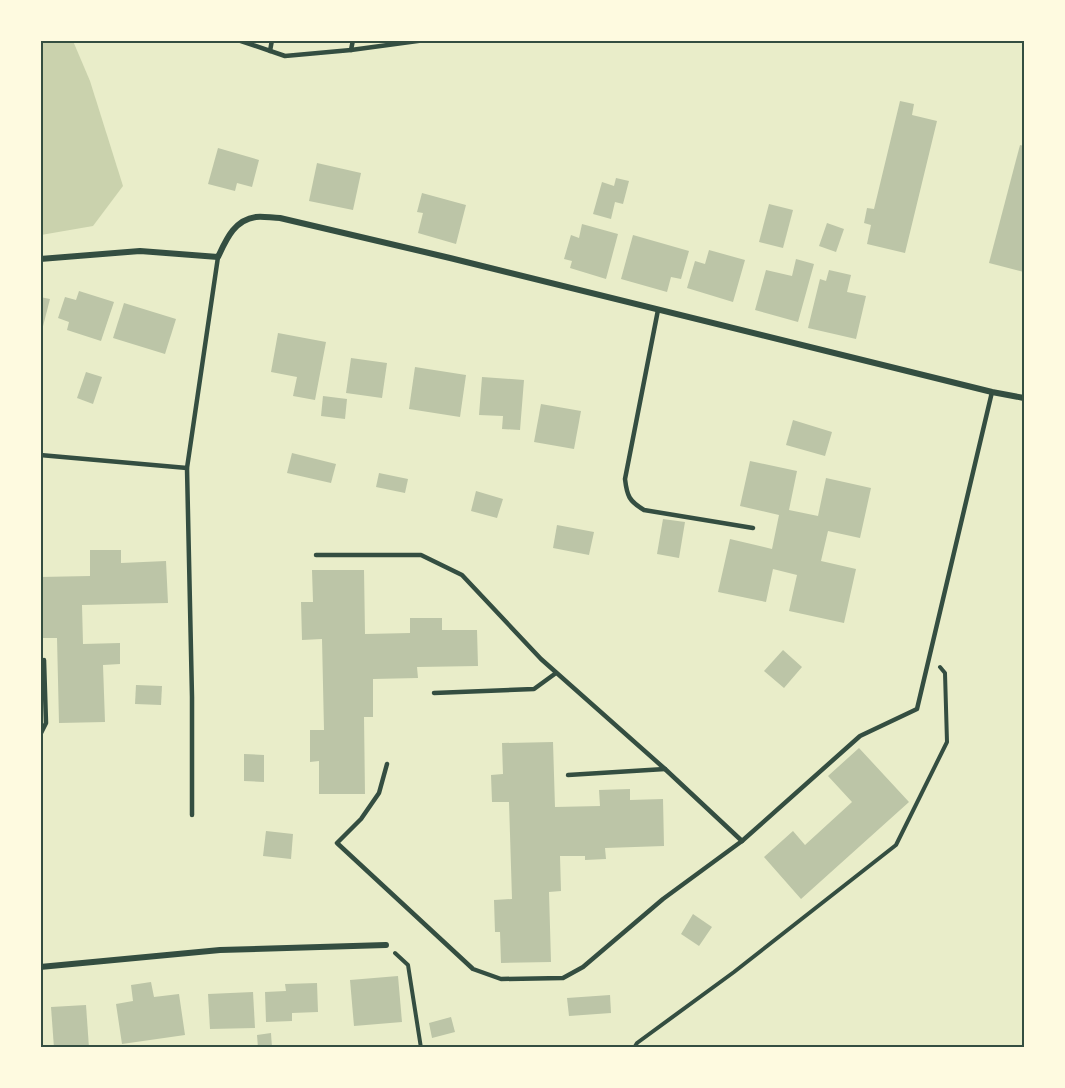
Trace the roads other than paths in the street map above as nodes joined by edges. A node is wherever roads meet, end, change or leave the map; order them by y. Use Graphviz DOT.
graph roads {
  1 [pos="238,40"];
  2 [pos="272,40"];
  3 [pos="352,40"];
  4 [pos="425,40"];
  5 [pos="351,50"];
  6 [pos="270,51"];
  7 [pos="218,257"];
  8 [pos="40,260"];
  9 [pos="658,310"];
  10 [pos="992,392"];
  11 [pos="1024,398"];
  12 [pos="40,455"];
  13 [pos="187,468"];
  14 [pos="753,528"];
  15 [pos="316,555"];
  16 [pos="44,660"];
  17 [pos="556,673"];
  18 [pos="434,693"];
  19 [pos="40,735"];
  20 [pos="387,764"];
  21 [pos="665,769"];
  22 [pos="568,775"];
  23 [pos="192,815"];
  24 [pos="742,841"];
  25 [pos="386,945"];
  26 [pos="40,968"];
  1 -- 6 [label="lane"];
  2 -- 6 [label="lane"];
  3 -- 5 [label="lane"];
  4 -- 5 [label="lane"];
  5 -- 6 [label="lane"];
  7 -- 8 [label="street"];
  7 -- 9 [label="street"];
  7 -- 13 [label="lane"];
  9 -- 10 [label="street"];
  9 -- 14 [label="lane"];
  10 -- 11 [label="street"];
  10 -- 24 [label="lane"];
  12 -- 13 [label="lane"];
  13 -- 23 [label="lane"];
  15 -- 17 [label="lane"];
  16 -- 19 [label="lane"];
  17 -- 18 [label="lane"];
  17 -- 21 [label="lane"];
  20 -- 24 [label="lane"];
  21 -- 22 [label="lane"];
  21 -- 24 [label="lane"];
  25 -- 26 [label="street"];
}
